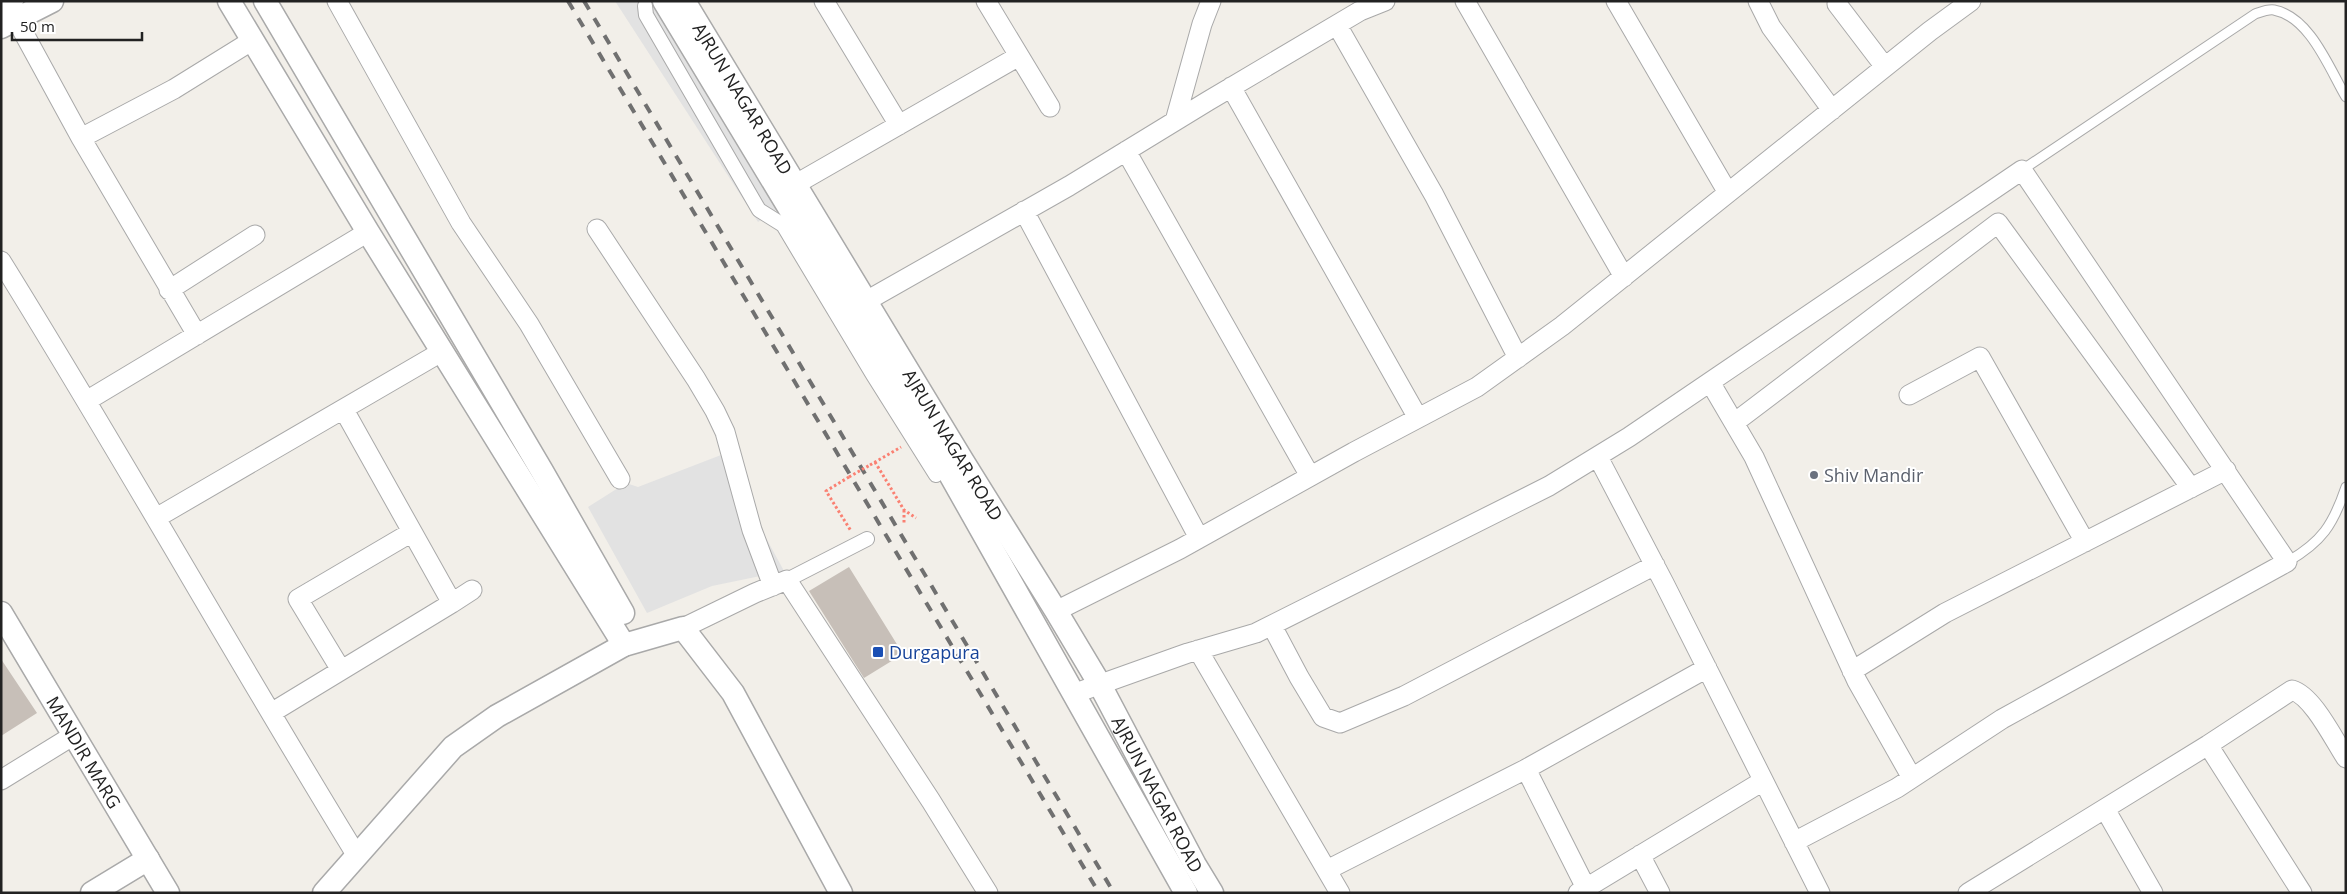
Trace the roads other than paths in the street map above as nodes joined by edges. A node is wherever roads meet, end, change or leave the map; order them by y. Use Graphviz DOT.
graph roads {
  1 [pos="52,1"];
  2 [pos="229,1"];
  3 [pos="265,1"];
  4 [pos="337,1"];
  5 [pos="824,1"];
  6 [pos="986,1"];
  7 [pos="1211,1"];
  8 [pos="1385,1"];
  9 [pos="1465,1"];
  10 [pos="1616,1"];
  11 [pos="1758,1"];
  12 [pos="1971,1"];
  13 [pos="661,3"];
  14 [pos="1838,4"];
  15 [pos="8,13"];
  16 [pos="1337,25"];
  17 [pos="253,40"];
  18 [pos="1019,56"];
  19 [pos="1885,68"];
  20 [pos="1231,87"];
  21 [pos="2346,97"];
  22 [pos="1050,107"];
  23 [pos="1832,110"];
  24 [pos="1175,121"];
  25 [pos="899,125"];
  26 [pos="80,138"];
  27 [pos="1126,151"];
  28 [pos="2022,170"];
  29 [pos="796,184"];
  30 [pos="1728,193"];
  31 [pos="1024,211"];
  32 [pos="597,229"];
  33 [pos="368,232"];
  34 [pos="1928,234"];
  35 [pos="254,235"];
  36 [pos="1948,260"];
  37 [pos="1,261"];
  38 [pos="1624,277"];
  39 [pos="169,290"];
  40 [pos="860,305"];
  41 [pos="197,335"];
  42 [pos="443,351"];
  43 [pos="1518,358"];
  44 [pos="1710,382"];
  45 [pos="1909,396"];
  46 [pos="88,400"];
  47 [pos="344,410"];
  48 [pos="1418,418"];
  49 [pos="1734,423"];
  50 [pos="1598,456"];
  51 [pos="962,460"];
  52 [pos="2226,470"];
  53 [pos="1310,476"];
  54 [pos="620,479"];
  55 [pos="2346,487"];
  56 [pos="2191,488"];
  57 [pos="156,518"];
  58 [pos="412,532"];
  59 [pos="1199,538"];
  60 [pos="863,541"];
  61 [pos="2085,542"];
  62 [pos="2287,562"];
  63 [pos="1655,565"];
  64 [pos="780,583"];
  65 [pos="472,590"];
  66 [pos="452,603"];
  67 [pos="1056,611"];
  68 [pos="1,613"];
  69 [pos="1272,626"];
  70 [pos="683,628"];
  71 [pos="631,642"];
  72 [pos="1198,650"];
  73 [pos="1707,668"];
  74 [pos="341,670"];
  75 [pos="1852,671"];
  76 [pos="1098,684"];
  77 [pos="1073,694"];
  78 [pos="271,713"];
  79 [pos="74,736"];
  80 [pos="2208,745"];
  81 [pos="2346,758"];
  82 [pos="1526,768"];
  83 [pos="1912,778"];
  84 [pos="1,780"];
  85 [pos="1763,781"];
  86 [pos="2105,809"];
  87 [pos="1794,842"];
  88 [pos="1640,855"];
  89 [pos="357,856"];
  90 [pos="148,859"];
  91 [pos="1327,870"];
  92 [pos="1582,890"];
  93 [pos="92,893"];
  94 [pos="168,893"];
  95 [pos="324,893"];
  96 [pos="841,893"];
  97 [pos="988,893"];
  98 [pos="1186,893"];
  99 [pos="1212,893"];
  100 [pos="1340,893"];
  101 [pos="1660,893"];
  102 [pos="1820,893"];
  103 [pos="1968,893"];
  104 [pos="2153,893"];
  105 [pos="2302,893"];
  1 -- 15 [label="street"];
  2 -- 17 [label="street"];
  3 -- 71 [label="street"];
  4 -- 54 [label="street"];
  5 -- 25 [label="street"];
  6 -- 18 [label="street"];
  7 -- 24 [label="street"];
  8 -- 16 [label="street"];
  9 -- 38 [label="street"];
  10 -- 30 [label="street"];
  11 -- 23 [label="street"];
  12 -- 19 [label="street"];
  13 -- 29 [label="street, AJRUN NAGAR ROAD"];
  13 -- 40 [label="street, AJRUN NAGAR ROAD"];
  13 -- 51 [label="street"];
  14 -- 19 [label="street"];
  15 -- 26 [label="street"];
  16 -- 20 [label="street"];
  16 -- 43 [label="street"];
  17 -- 26 [label="street"];
  17 -- 33 [label="street"];
  18 -- 22 [label="street"];
  18 -- 25 [label="street"];
  19 -- 23 [label="street"];
  20 -- 24 [label="street"];
  20 -- 48 [label="street"];
  21 -- 28 [label="lane"];
  23 -- 30 [label="street"];
  24 -- 27 [label="street"];
  25 -- 29 [label="street"];
  26 -- 39 [label="street"];
  27 -- 31 [label="street"];
  27 -- 53 [label="street"];
  28 -- 34 [label="street"];
  28 -- 52 [label="street"];
  29 -- 40 [label="street, AJRUN NAGAR ROAD"];
  30 -- 38 [label="street"];
  31 -- 40 [label="street"];
  31 -- 59 [label="street"];
  32 -- 64 [label="street"];
  33 -- 41 [label="street"];
  33 -- 42 [label="street"];
  34 -- 36 [label="street"];
  34 -- 44 [label="street"];
  35 -- 39 [label="street"];
  36 -- 49 [label="street"];
  36 -- 56 [label="street"];
  37 -- 46 [label="street"];
  38 -- 43 [label="street"];
  39 -- 41 [label="street"];
  40 -- 51 [label="street, AJRUN NAGAR ROAD"];
  40 -- 77 [label="street, AJRUN NAGAR ROAD"];
  41 -- 46 [label="street"];
  42 -- 47 [label="street"];
  42 -- 71 [label="street"];
  43 -- 48 [label="street"];
  44 -- 49 [label="street"];
  44 -- 50 [label="street"];
  45 -- 61 [label="street"];
  46 -- 57 [label="street"];
  47 -- 57 [label="street"];
  47 -- 58 [label="street"];
  48 -- 53 [label="street"];
  49 -- 75 [label="street"];
  50 -- 63 [label="street"];
  50 -- 69 [label="street"];
  51 -- 67 [label="street, AJRUN NAGAR ROAD"];
  52 -- 56 [label="street"];
  52 -- 62 [label="street"];
  53 -- 59 [label="street"];
  55 -- 62 [label="lane"];
  56 -- 61 [label="street"];
  57 -- 78 [label="street"];
  58 -- 66 [label="street"];
  58 -- 74 [label="street"];
  59 -- 67 [label="street"];
  60 -- 64 [label="street"];
  61 -- 75 [label="street"];
  62 -- 83 [label="street"];
  63 -- 69 [label="street"];
  63 -- 73 [label="street"];
  64 -- 70 [label="street"];
  64 -- 97 [label="street"];
  65 -- 66 [label="street"];
  66 -- 74 [label="street"];
  67 -- 76 [label="street, AJRUN NAGAR ROAD"];
  68 -- 79 [label="street, MANDIR MARG"];
  69 -- 72 [label="street"];
  70 -- 71 [label="street"];
  70 -- 96 [label="street"];
  71 -- 89 [label="street"];
  72 -- 76 [label="street"];
  72 -- 91 [label="street"];
  73 -- 82 [label="street"];
  73 -- 85 [label="street"];
  74 -- 78 [label="street"];
  75 -- 83 [label="street"];
  76 -- 77 [label="street"];
  76 -- 99 [label="street, AJRUN NAGAR ROAD"];
  77 -- 98 [label="street, AJRUN NAGAR ROAD"];
  78 -- 89 [label="street"];
  79 -- 84 [label="street"];
  79 -- 90 [label="street, MANDIR MARG"];
  80 -- 81 [label="street"];
  80 -- 86 [label="street"];
  80 -- 105 [label="street"];
  82 -- 91 [label="street"];
  82 -- 92 [label="street"];
  83 -- 87 [label="street"];
  85 -- 87 [label="street"];
  85 -- 88 [label="street"];
  86 -- 103 [label="street"];
  86 -- 104 [label="street"];
  87 -- 102 [label="street"];
  88 -- 92 [label="street"];
  88 -- 101 [label="street"];
  89 -- 95 [label="street"];
  90 -- 93 [label="street"];
  90 -- 94 [label="street, MANDIR MARG"];
  91 -- 100 [label="street"];
}
